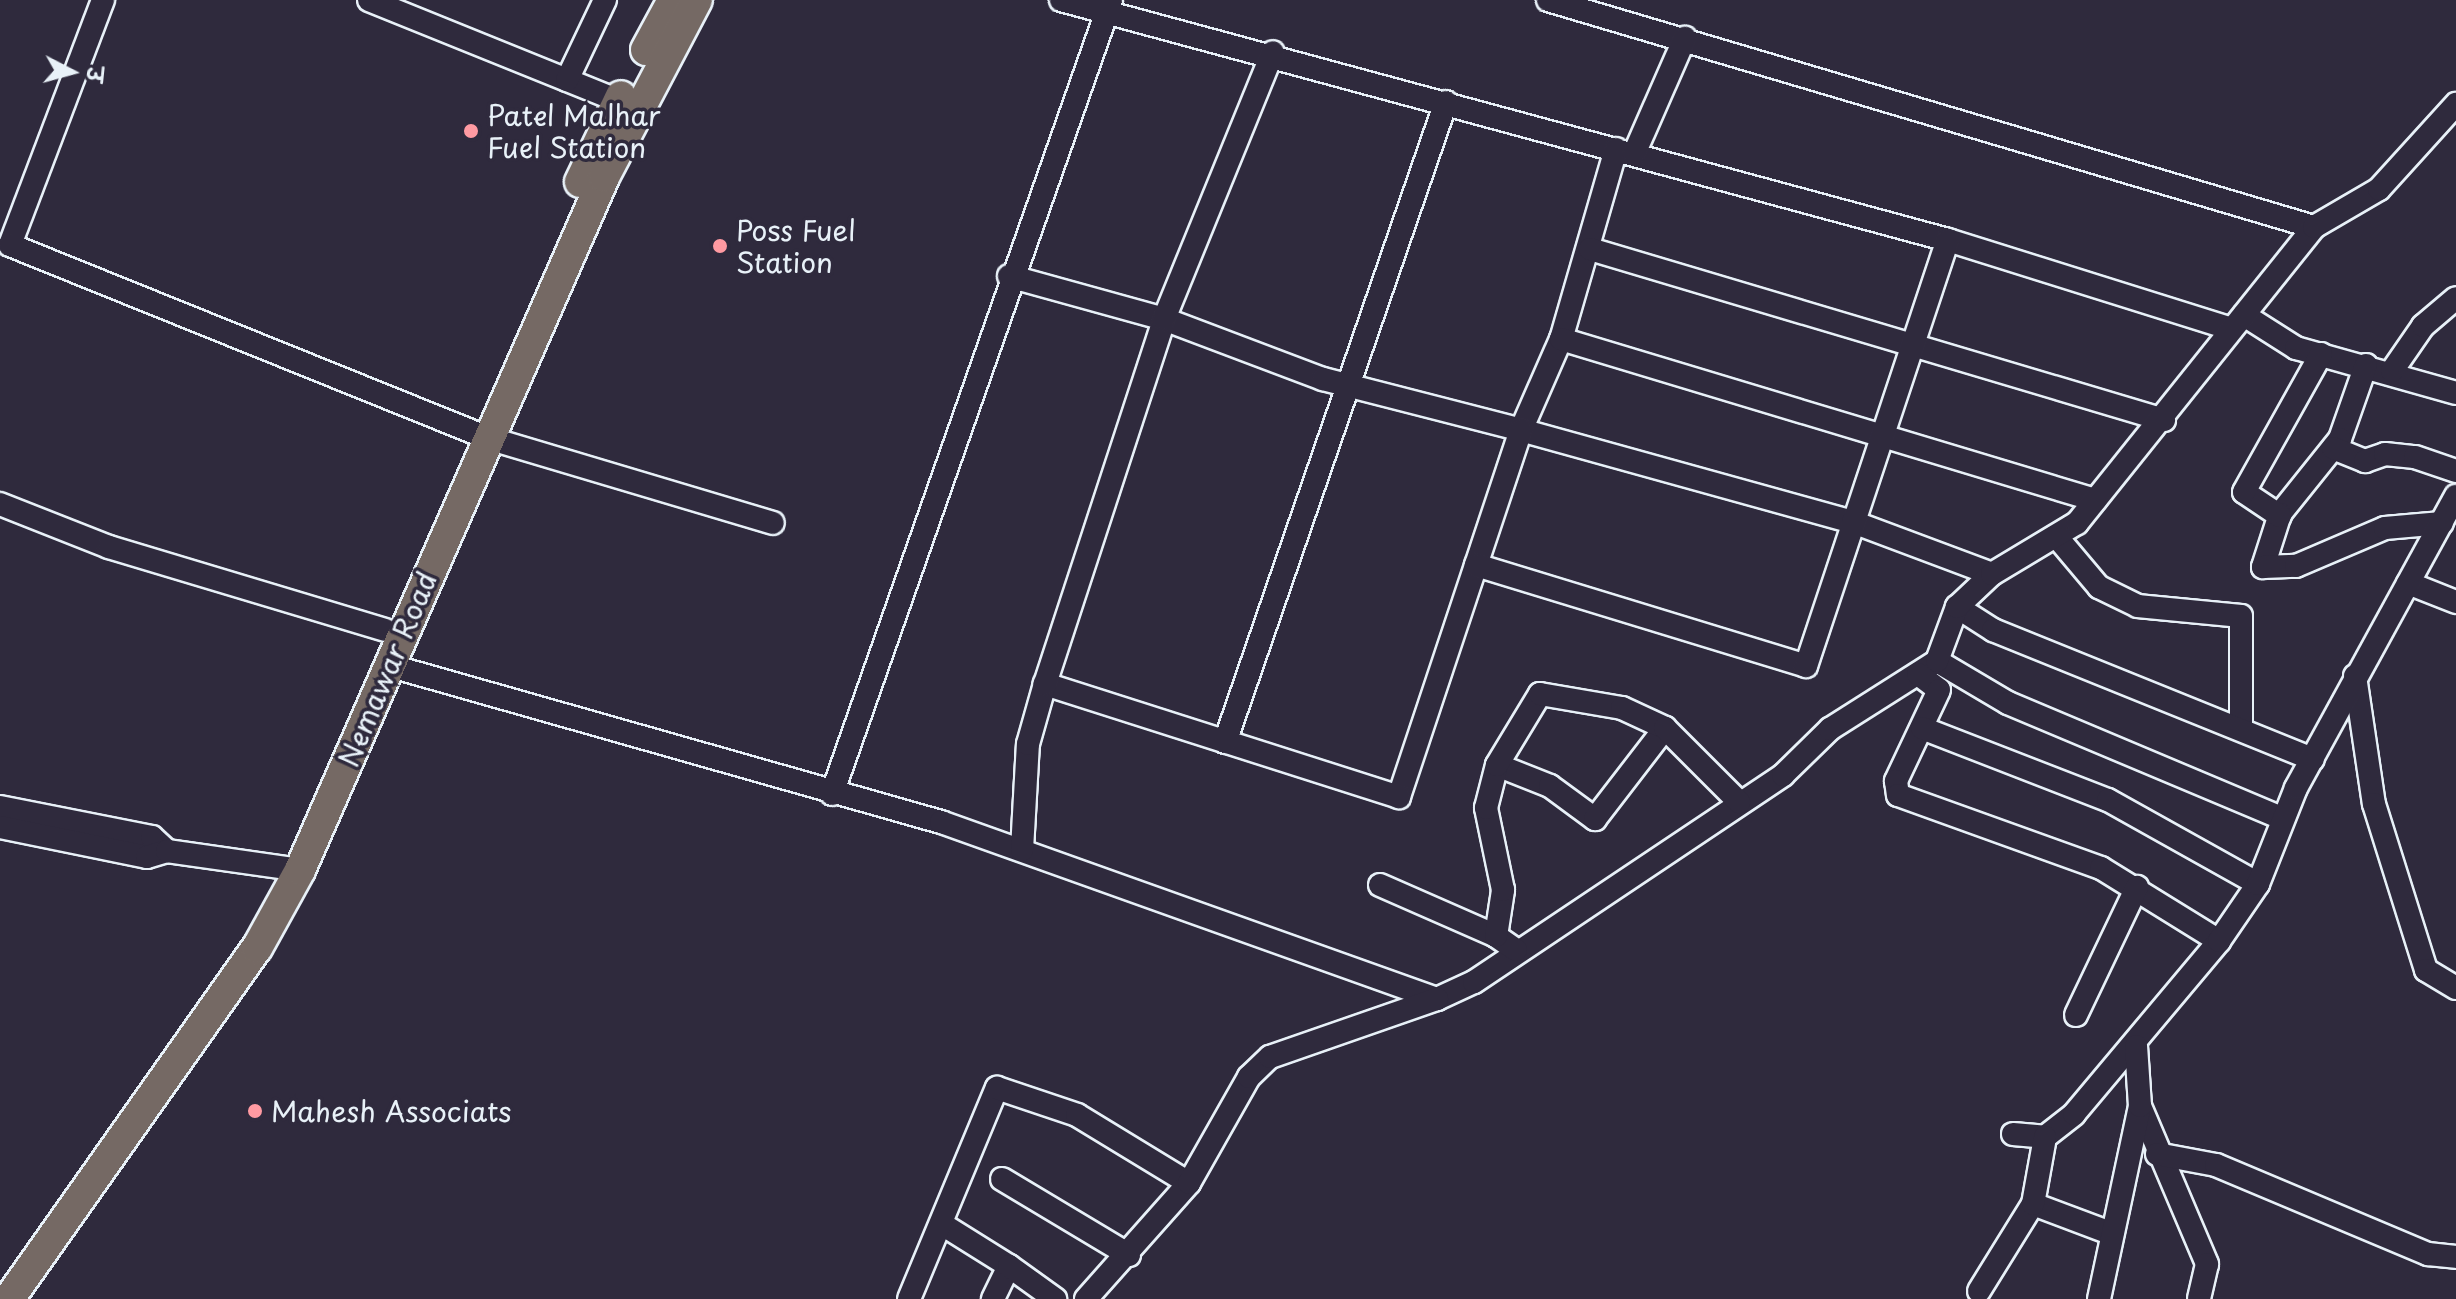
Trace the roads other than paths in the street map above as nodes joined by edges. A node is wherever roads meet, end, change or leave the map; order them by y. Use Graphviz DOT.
graph roads {
  1 [pos="103,0"];
  2 [pos="369,0"];
  3 [pos="605,0"];
  4 [pos="673,0"];
  5 [pos="697,0"];
  6 [pos="1061,0"];
  7 [pos="1548,0"];
  8 [pos="1109,6"];
  9 [pos="1685,38"];
  10 [pos="1273,52"];
  11 [pos="567,80"];
  12 [pos="1446,102"];
  13 [pos="2456,104"];
  14 [pos="628,105"];
  15 [pos="1625,152"];
  16 [pos="2314,227"];
  17 [pos="1948,240"];
  18 [pos="1590,249"];
  19 [pos="1009,276"];
  20 [pos="2456,298"];
  21 [pos="1164,319"];
  22 [pos="2237,321"];
  23 [pos="1561,339"];
  24 [pos="1910,344"];
  25 [pos="2321,354"];
  26 [pos="2366,365"];
  27 [pos="2392,371"];
  28 [pos="1351,384"];
  29 [pos="2456,393"];
  30 [pos="2164,420"];
  31 [pos="1521,430"];
  32 [pos="479,435"];
  33 [pos="1881,436"];
  34 [pos="2333,448"];
  35 [pos="2456,471"];
  36 [pos="2455,498"];
  37 [pos="2095,500"];
  38 [pos="0,504"];
  39 [pos="2280,516"];
  40 [pos="1853,522"];
  41 [pos="773,523"];
  42 [pos="2442,523"];
  43 [pos="2056,536"];
  44 [pos="1476,565"];
  45 [pos="1992,574"];
  46 [pos="2408,583"];
  47 [pos="2456,602"];
  48 [pos="1957,607"];
  49 [pos="385,630"];
  50 [pos="391,666"];
  51 [pos="1927,668"];
  52 [pos="2354,675"];
  53 [pos="1045,684"];
  54 [pos="1665,728"];
  55 [pos="1922,728"];
  56 [pos="2241,729"];
  57 [pos="1225,742"];
  58 [pos="2313,759"];
  59 [pos="1497,765"];
  60 [pos="832,794"];
  61 [pos="1739,802"];
  62 [pos="0,807"];
  63 [pos="2282,818"];
  64 [pos="0,827"];
  65 [pos="1022,850"];
  66 [pos="167,851"];
  67 [pos="291,870"];
  68 [pos="2258,884"];
  69 [pos="1380,885"];
  70 [pos="2137,887"];
  71 [pos="1496,936"];
  72 [pos="2219,941"];
  73 [pos="1516,950"];
  74 [pos="2456,988"];
  75 [pos="1437,999"];
  76 [pos="2076,1015"];
  77 [pos="2136,1046"];
  78 [pos="2140,1106"];
  79 [pos="2013,1134"];
  80 [pos="2045,1137"];
  81 [pos="2157,1154"];
  82 [pos="1002,1179"];
  83 [pos="1189,1183"];
  84 [pos="2033,1204"];
  85 [pos="945,1226"];
  86 [pos="2113,1234"];
  87 [pos="1129,1255"];
  88 [pos="2456,1257"];
  89 [pos="1009,1266"];
  90 [pos="0,1278"];
  91 [pos="1979,1291"];
  92 [pos="9,1299"];
  93 [pos="909,1299"];
  94 [pos="993,1299"];
  95 [pos="1055,1299"];
  96 [pos="1086,1299"];
  97 [pos="2099,1299"];
  98 [pos="2199,1299"];
  1 -- 32 [label="street"];
  2 -- 11 [label="street"];
  3 -- 11 [label="street"];
  4 -- 14 [label="highway, Nemawar Road"];
  5 -- 14 [label="highway, Nemawar Road"];
  6 -- 8 [label="street"];
  7 -- 9 [label="street"];
  8 -- 10 [label="street"];
  8 -- 19 [label="street"];
  9 -- 15 [label="street"];
  9 -- 16 [label="street"];
  10 -- 12 [label="street"];
  10 -- 21 [label="street"];
  11 -- 14 [label="street"];
  12 -- 15 [label="street"];
  12 -- 28 [label="street"];
  13 -- 16 [label="street"];
  14 -- 32 [label="highway, Nemawar Road"];
  15 -- 17 [label="street"];
  15 -- 18 [label="street"];
  16 -- 22 [label="street"];
  17 -- 22 [label="street"];
  17 -- 24 [label="street"];
  18 -- 23 [label="street"];
  18 -- 24 [label="street"];
  19 -- 21 [label="street"];
  19 -- 60 [label="street"];
  20 -- 27 [label="street"];
  21 -- 28 [label="street"];
  21 -- 53 [label="street"];
  22 -- 25 [label="street"];
  22 -- 30 [label="street"];
  23 -- 31 [label="street"];
  23 -- 33 [label="street"];
  24 -- 30 [label="street"];
  24 -- 33 [label="street"];
  25 -- 26 [label="street"];
  25 -- 39 [label="street"];
  26 -- 27 [label="street"];
  26 -- 34 [label="street"];
  27 -- 29 [label="street"];
  28 -- 31 [label="street"];
  28 -- 57 [label="street"];
  30 -- 37 [label="street"];
  31 -- 40 [label="street"];
  31 -- 44 [label="street"];
  32 -- 41 [label="street"];
  32 -- 49 [label="highway, Nemawar Road"];
  32 -- 50 [label="highway, Nemawar Road"];
  33 -- 37 [label="street"];
  33 -- 40 [label="street"];
  34 -- 35 [label="street"];
  34 -- 39 [label="street"];
  36 -- 42 [label="street"];
  37 -- 43 [label="street"];
  38 -- 49 [label="street"];
  39 -- 42 [label="street"];
  40 -- 44 [label="street"];
  40 -- 45 [label="street"];
  42 -- 46 [label="street"];
  43 -- 45 [label="street"];
  43 -- 56 [label="street"];
  44 -- 57 [label="street"];
  45 -- 48 [label="street"];
  46 -- 47 [label="street"];
  46 -- 52 [label="street"];
  48 -- 51 [label="street"];
  48 -- 56 [label="street"];
  49 -- 67 [label="highway, Nemawar Road"];
  50 -- 60 [label="street"];
  50 -- 67 [label="highway, Nemawar Road"];
  51 -- 55 [label="street"];
  51 -- 61 [label="street"];
  51 -- 63 [label="street"];
  52 -- 58 [label="street"];
  52 -- 74 [label="street"];
  53 -- 57 [label="street"];
  53 -- 65 [label="street"];
  54 -- 59 [label="street"];
  54 -- 59 [label="street"];
  54 -- 61 [label="street"];
  55 -- 68 [label="street"];
  55 -- 70 [label="street"];
  56 -- 58 [label="street"];
  58 -- 63 [label="street"];
  59 -- 71 [label="street"];
  60 -- 65 [label="street"];
  61 -- 73 [label="street"];
  62 -- 66 [label="street"];
  63 -- 68 [label="street"];
  64 -- 66 [label="street"];
  65 -- 75 [label="street"];
  66 -- 67 [label="street"];
  67 -- 90 [label="highway, Nemawar Road"];
  67 -- 92 [label="highway, Nemawar Road"];
  68 -- 72 [label="street"];
  69 -- 71 [label="street"];
  70 -- 72 [label="street"];
  70 -- 76 [label="street"];
  71 -- 73 [label="street"];
  72 -- 77 [label="street"];
  73 -- 75 [label="street"];
  75 -- 83 [label="street"];
  77 -- 78 [label="street"];
  77 -- 80 [label="street"];
  78 -- 81 [label="street"];
  78 -- 86 [label="street"];
  79 -- 80 [label="street"];
  80 -- 84 [label="street"];
  81 -- 88 [label="street"];
  81 -- 98 [label="street"];
  82 -- 87 [label="street"];
  83 -- 85 [label="street"];
  83 -- 87 [label="street"];
  84 -- 86 [label="street"];
  84 -- 91 [label="street"];
  85 -- 89 [label="street"];
  85 -- 93 [label="street"];
  86 -- 97 [label="street"];
  87 -- 96 [label="street"];
  89 -- 94 [label="street"];
  89 -- 95 [label="street"];
}
